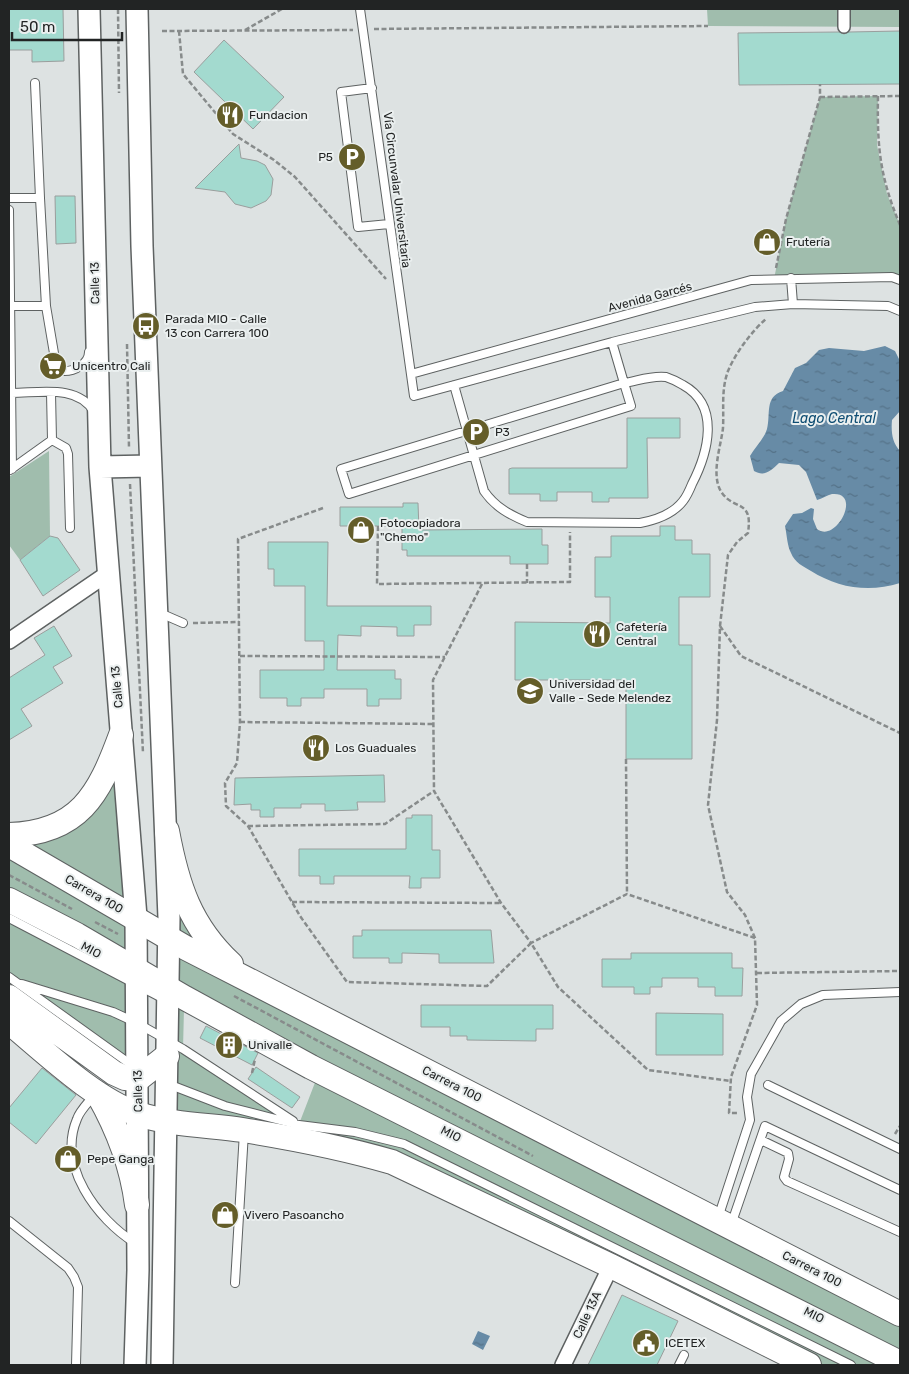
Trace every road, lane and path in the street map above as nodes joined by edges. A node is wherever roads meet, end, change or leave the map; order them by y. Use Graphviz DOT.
graph roads {
  1 [pos="89,9"];
  2 [pos="137,9"];
  3 [pos="282,9"];
  4 [pos="360,9"];
  5 [pos="844,9"];
  6 [pos="708,26"];
  7 [pos="844,27"];
  8 [pos="244,30"];
  9 [pos="362,30"];
  10 [pos="179,31"];
  11 [pos="162,32"];
  12 [pos="35,84"];
  13 [pos="820,84"];
  14 [pos="372,88"];
  15 [pos="878,96"];
  16 [pos="900,96"];
  17 [pos="820,97"];
  18 [pos="9,198"];
  19 [pos="40,198"];
  20 [pos="9,210"];
  21 [pos="389,224"];
  22 [pos="900,226"];
  23 [pos="791,278"];
  24 [pos="774,279"];
  25 [pos="900,280"];
  26 [pos="398,293"];
  27 [pos="793,304"];
  28 [pos="777,305"];
  29 [pos="11,306"];
  30 [pos="46,306"];
  31 [pos="900,311"];
  32 [pos="90,317"];
  33 [pos="612,342"];
  34 [pos="411,374"];
  35 [pos="624,383"];
  36 [pos="454,386"];
  37 [pos="12,392"];
  38 [pos="50,393"];
  39 [pos="99,423"];
  40 [pos="466,432"];
  41 [pos="52,440"];
  42 [pos="474,456"];
  43 [pos="150,466"];
  44 [pos="100,467"];
  45 [pos="11,470"];
  46 [pos="324,508"];
  47 [pos="570,523"];
  48 [pos="378,526"];
  49 [pos="70,528"];
  50 [pos="527,564"];
  51 [pos="107,574"];
  52 [pos="528,583"];
  53 [pos="482,584"];
  54 [pos="158,612"];
  55 [pos="239,622"];
  56 [pos="184,623"];
  57 [pos="720,626"];
  58 [pos="9,641"];
  59 [pos="240,656"];
  60 [pos="445,657"];
  61 [pos="240,722"];
  62 [pos="434,724"];
  63 [pos="900,732"];
  64 [pos="121,735"];
  65 [pos="626,759"];
  66 [pos="434,791"];
  67 [pos="248,826"];
  68 [pos="167,831"];
  69 [pos="9,835"];
  70 [pos="9,845"];
  71 [pos="627,894"];
  72 [pos="9,900"];
  73 [pos="292,902"];
  74 [pos="501,903"];
  75 [pos="9,918"];
  76 [pos="136,918"];
  77 [pos="168,937"];
  78 [pos="755,938"];
  79 [pos="531,944"];
  80 [pos="900,971"];
  81 [pos="756,973"];
  82 [pos="9,977"];
  83 [pos="137,978"];
  84 [pos="12,990"];
  85 [pos="272,992"];
  86 [pos="900,992"];
  87 [pos="230,994"];
  88 [pos="171,998"];
  89 [pos="9,1022"];
  90 [pos="137,1023"];
  91 [pos="220,1027"];
  92 [pos="172,1048"];
  93 [pos="254,1059"];
  94 [pos="252,1073"];
  95 [pos="150,1077"];
  96 [pos="731,1081"];
  97 [pos="768,1085"];
  98 [pos="97,1092"];
  99 [pos="138,1114"];
  100 [pos="749,1116"];
  101 [pos="166,1120"];
  102 [pos="299,1125"];
  103 [pos="244,1130"];
  104 [pos="761,1140"];
  105 [pos="900,1149"];
  106 [pos="538,1158"];
  107 [pos="900,1190"];
  108 [pos="137,1205"];
  109 [pos="9,1221"];
  110 [pos="724,1224"];
  111 [pos="900,1232"];
  112 [pos="138,1245"];
  113 [pos="611,1266"];
  114 [pos="234,1283"];
  115 [pos="900,1314"];
  116 [pos="684,1355"];
  117 [pos="900,1363"];
  118 [pos="76,1365"];
  119 [pos="135,1365"];
  120 [pos="162,1365"];
  121 [pos="563,1365"];
  122 [pos="679,1365"];
  123 [pos="809,1365"];
  124 [pos="851,1365"];
  125 [pos="886,1365"];
  1 -- 32 [label="main road, Calle 13"];
  2 -- 43 [label="main road"];
  3 -- 8 [label="path"];
  4 -- 9 [label="lane, Vía Circunvalar Universitaria"];
  5 -- 7 [label="street"];
  6 -- 9 [label="path"];
  8 -- 9 [label="path"];
  8 -- 10 [label="path"];
  9 -- 14 [label="lane, Vía Circunvalar Universitaria"];
  10 -- 11 [label="path"];
  10 -- 26 [label="path"];
  12 -- 19 [label="lane"];
  13 -- 17 [label="path"];
  14 -- 21 [label="lane, Vía Circunvalar Universitaria"];
  14 -- 21 [label="lane"];
  15 -- 16 [label="path"];
  15 -- 17 [label="path"];
  15 -- 22 [label="path"];
  17 -- 24 [label="path"];
  18 -- 19 [label="lane"];
  19 -- 30 [label="lane"];
  20 -- 29 [label="lane"];
  21 -- 26 [label="lane, Vía Circunvalar Universitaria"];
  23 -- 24 [label="lane, Avenida Garcés"];
  23 -- 25 [label="lane, Avenida Garcés"];
  23 -- 27 [label="lane"];
  24 -- 34 [label="lane, Avenida Garcés"];
  26 -- 34 [label="lane, Vía Circunvalar Universitaria"];
  27 -- 28 [label="lane"];
  27 -- 31 [label="lane"];
  28 -- 33 [label="lane"];
  28 -- 57 [label="path"];
  29 -- 30 [label="lane"];
  29 -- 37 [label="lane"];
  30 -- 32 [label="lane"];
  32 -- 39 [label="main road, Calle 13"];
  33 -- 35 [label="lane"];
  33 -- 36 [label="lane"];
  34 -- 36 [label="lane, Vía Circunvalar Universitaria"];
  35 -- 40 [label="lane"];
  35 -- 42 [label="lane"];
  35 -- 47 [label="lane"];
  36 -- 40 [label="lane"];
  37 -- 38 [label="lane"];
  37 -- 45 [label="lane"];
  38 -- 39 [label="lane"];
  38 -- 41 [label="lane"];
  39 -- 44 [label="main road, Calle 13"];
  40 -- 42 [label="lane"];
  40 -- 42 [label="lane"];
  41 -- 45 [label="lane"];
  41 -- 49 [label="lane"];
  42 -- 47 [label="lane"];
  43 -- 44 [label="main road"];
  43 -- 54 [label="main road"];
  44 -- 51 [label="main road, Calle 13"];
  46 -- 55 [label="path"];
  47 -- 52 [label="path"];
  48 -- 53 [label="path"];
  50 -- 52 [label="path"];
  51 -- 58 [label="street"];
  51 -- 64 [label="main road, Calle 13"];
  52 -- 53 [label="path"];
  53 -- 60 [label="path"];
  54 -- 56 [label="lane"];
  54 -- 68 [label="main road"];
  55 -- 56 [label="path"];
  55 -- 59 [label="path"];
  57 -- 63 [label="path"];
  57 -- 78 [label="path"];
  59 -- 60 [label="path"];
  59 -- 61 [label="path"];
  60 -- 62 [label="path"];
  61 -- 62 [label="path"];
  61 -- 67 [label="path"];
  62 -- 66 [label="path"];
  64 -- 69 [label="main road"];
  64 -- 76 [label="main road, Calle 13"];
  65 -- 71 [label="path"];
  66 -- 67 [label="path"];
  66 -- 74 [label="path"];
  67 -- 73 [label="path"];
  68 -- 77 [label="main road"];
  68 -- 85 [label="main road"];
  70 -- 76 [label="main road, Carrera 100"];
  71 -- 78 [label="path"];
  71 -- 79 [label="path"];
  72 -- 83 [label="main road"];
  73 -- 74 [label="path"];
  73 -- 79 [label="path"];
  74 -- 79 [label="path"];
  75 -- 83 [label="lane, MIO"];
  76 -- 77 [label="main road, Carrera 100"];
  76 -- 83 [label="main road, Calle 13"];
  77 -- 85 [label="main road, Carrera 100"];
  77 -- 88 [label="main road"];
  78 -- 81 [label="path"];
  79 -- 96 [label="path"];
  80 -- 81 [label="path"];
  81 -- 96 [label="path"];
  82 -- 84 [label="lane"];
  83 -- 88 [label="main road"];
  83 -- 90 [label="main road, Calle 13"];
  84 -- 90 [label="lane"];
  84 -- 95 [label="main road"];
  85 -- 110 [label="main road, Carrera 100"];
  86 -- 100 [label="lane"];
  87 -- 106 [label="path"];
  88 -- 92 [label="main road"];
  88 -- 117 [label="main road"];
  89 -- 98 [label="main road"];
  90 -- 92 [label="lane"];
  90 -- 95 [label="main road, Calle 13"];
  91 -- 125 [label="lane, MIO"];
  92 -- 95 [label="main road"];
  92 -- 102 [label="lane"];
  93 -- 94 [label="path"];
  95 -- 99 [label="main road, Calle 13"];
  95 -- 101 [label="main road, Calle 13"];
  95 -- 102 [label="lane"];
  96 -- 100 [label="path"];
  97 -- 105 [label="lane"];
  98 -- 99 [label="main road"];
  98 -- 108 [label="main road"];
  98 -- 112 [label="lane"];
  99 -- 101 [label="main road"];
  99 -- 108 [label="main road, Calle 13"];
  100 -- 110 [label="lane"];
  101 -- 103 [label="main road"];
  101 -- 120 [label="main road, Calle 13"];
  102 -- 124 [label="lane"];
  103 -- 113 [label="main road"];
  103 -- 114 [label="lane"];
  104 -- 107 [label="lane"];
  104 -- 110 [label="lane"];
  104 -- 111 [label="lane"];
  108 -- 112 [label="main road, Calle 13"];
  109 -- 118 [label="lane"];
  110 -- 115 [label="main road, Carrera 100"];
  112 -- 119 [label="main road, Calle 13"];
  113 -- 121 [label="street, Calle 13A"];
  113 -- 123 [label="main road"];
  116 -- 122 [label="lane"];
}
